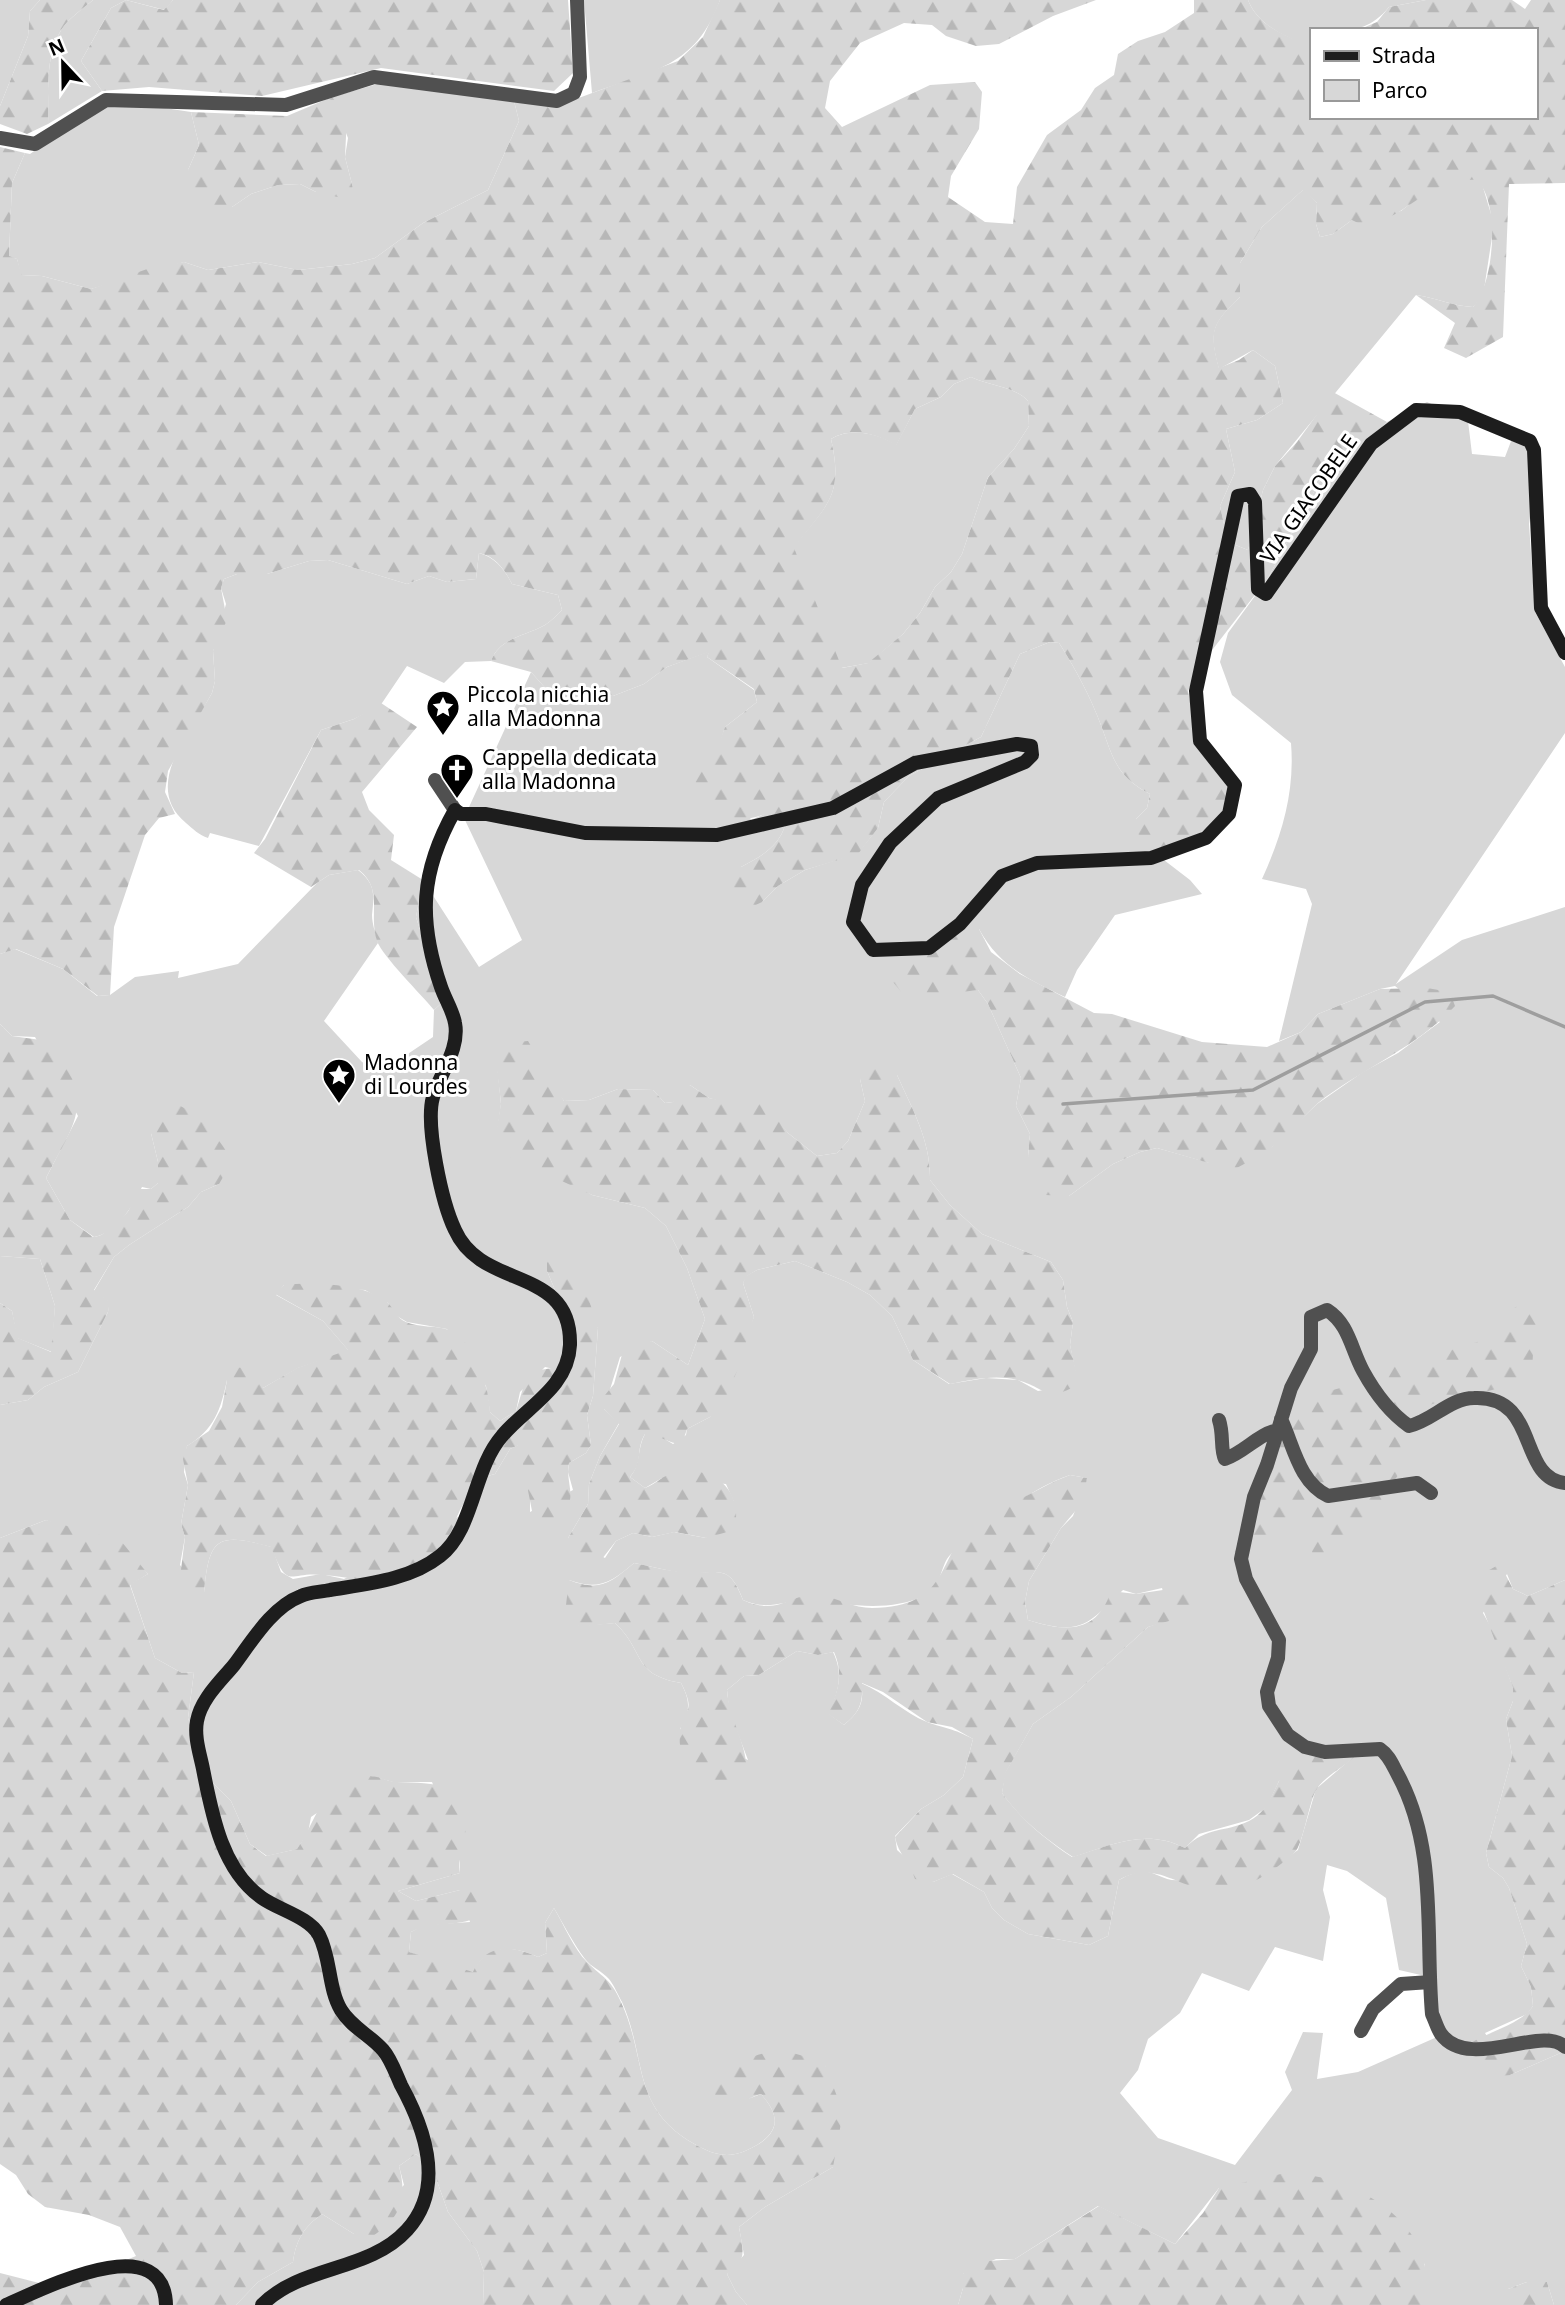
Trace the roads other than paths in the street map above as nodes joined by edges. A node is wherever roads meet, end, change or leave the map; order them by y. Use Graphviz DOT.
graph roads {
  1 [pos="577,0"];
  2 [pos="0,138"];
  3 [pos="1565,653"];
  4 [pos="435,780"];
  5 [pos="455,810"];
  6 [pos="1219,1420"];
  7 [pos="1280,1424"];
  8 [pos="1565,1483"];
  9 [pos="1431,1493"];
  10 [pos="1430,1982"];
  11 [pos="1361,2031"];
  12 [pos="1565,2047"];
  13 [pos="6,2305"];
  14 [pos="166,2305"];
  15 [pos="262,2305"];
  1 -- 2 [label="street"];
  3 -- 5 [label="street, VIA GIACOBELE"];
  4 -- 5 [label="street"];
  5 -- 15 [label="street"];
  6 -- 7 [label="street"];
  7 -- 8 [label="street"];
  7 -- 9 [label="street"];
  7 -- 10 [label="street"];
  10 -- 11 [label="street"];
  10 -- 12 [label="street"];
  13 -- 14 [label="street"];
}
